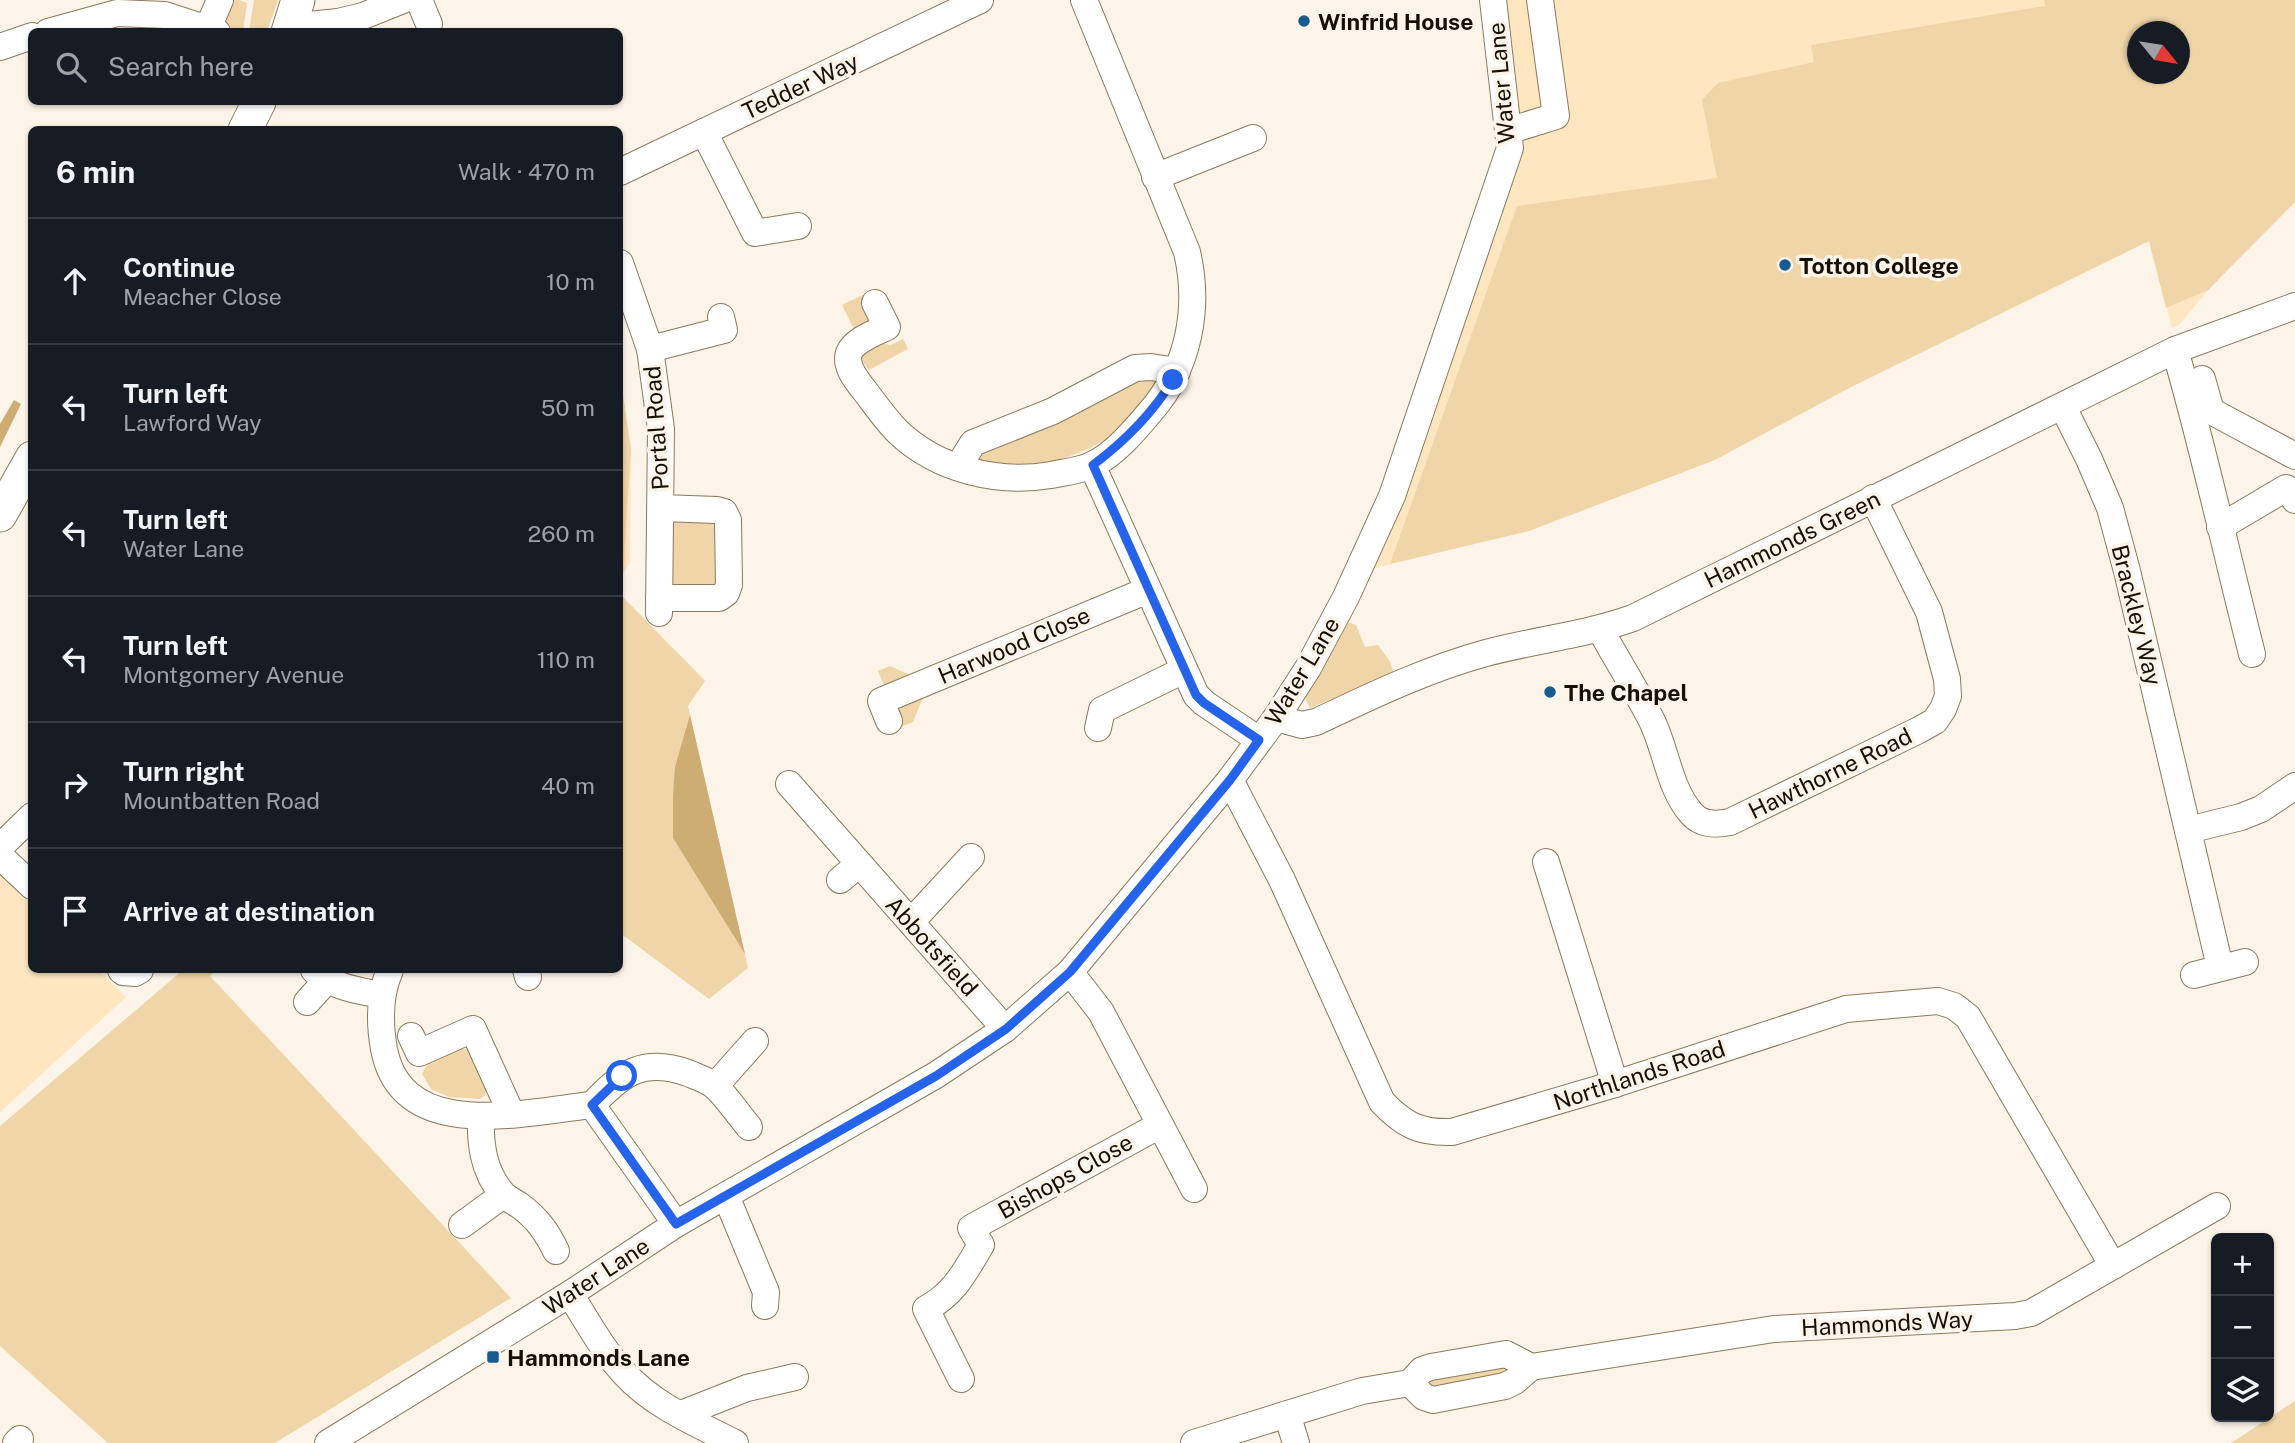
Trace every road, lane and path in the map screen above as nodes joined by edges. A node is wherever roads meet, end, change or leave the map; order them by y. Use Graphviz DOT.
graph roads {
  1 [pos="220,0"];
  2 [pos="403,0"];
  3 [pos="980,0"];
  4 [pos="1084,0"];
  5 [pos="1493,0"];
  6 [pos="1540,0"];
  7 [pos="292,20"];
  8 [pos="63,28"];
  9 [pos="206,28"];
  10 [pos="213,28"];
  11 [pos="28,37"];
  12 [pos="0,47"];
  13 [pos="258,105"];
  14 [pos="247,126"];
  15 [pos="1508,131"];
  16 [pos="704,132"];
  17 [pos="1253,138"];
  18 [pos="623,171"];
  19 [pos="1155,177"];
  20 [pos="798,226"];
  21 [pos="623,272"];
  22 [pos="875,303"];
  23 [pos="2295,306"];
  24 [pos="724,330"];
  25 [pos="2184,347"];
  26 [pos="650,349"];
  27 [pos="1177,372"];
  28 [pos="2063,407"];
  29 [pos="2295,456"];
  30 [pos="28,465"];
  31 [pos="1093,465"];
  32 [pos="958,467"];
  33 [pos="1873,498"];
  34 [pos="2295,500"];
  35 [pos="661,508"];
  36 [pos="0,515"];
  37 [pos="2220,527"];
  38 [pos="1148,590"];
  39 [pos="1601,629"];
  40 [pos="2252,654"];
  41 [pos="1184,670"];
  42 [pos="881,702"];
  43 [pos="1276,718"];
  44 [pos="1098,727"];
  45 [pos="1259,740"];
  46 [pos="1230,780"];
  47 [pos="789,784"];
  48 [pos="2295,786"];
  49 [pos="28,820"];
  50 [pos="2188,830"];
  51 [pos="0,847"];
  52 [pos="0,856"];
  53 [pos="971,857"];
  54 [pos="1546,862"];
  55 [pos="28,882"];
  56 [pos="911,922"];
  57 [pos="1070,972"];
  58 [pos="389,973"];
  59 [pos="321,975"];
  60 [pos="2194,975"];
  61 [pos="381,995"];
  62 [pos="307,1002"];
  63 [pos="1006,1029"];
  64 [pos="411,1036"];
  65 [pos="755,1041"];
  66 [pos="1615,1084"];
  67 [pos="715,1086"];
  68 [pos="592,1105"];
  69 [pos="512,1113"];
  70 [pos="481,1116"];
  71 [pos="1160,1125"];
  72 [pos="748,1127"];
  73 [pos="1194,1189"];
  74 [pos="503,1195"];
  75 [pos="726,1196"];
  76 [pos="2217,1206"];
  77 [pos="676,1224"];
  78 [pos="462,1225"];
  79 [pos="556,1251"];
  80 [pos="2113,1266"];
  81 [pos="570,1294"];
  82 [pos="765,1306"];
  83 [pos="795,1377"];
  84 [pos="961,1379"];
  85 [pos="681,1414"];
  86 [pos="1287,1414"];
  87 [pos="328,1443"];
  88 [pos="735,1443"];
  89 [pos="1194,1443"];
  90 [pos="1296,1443"];
  1 -- 10 [label="street"];
  2 -- 7 [label="street"];
  3 -- 16 [label="street, Tedder Way"];
  4 -- 19 [label="street"];
  5 -- 15 [label="street, Water Lane"];
  6 -- 15 [label="street"];
  8 -- 9 [label="street"];
  11 -- 12 [label="street"];
  13 -- 14 [label="main road"];
  15 -- 43 [label="street, Water Lane"];
  16 -- 18 [label="street, Tedder Way"];
  16 -- 20 [label="street"];
  17 -- 19 [label="street"];
  19 -- 27 [label="street"];
  21 -- 26 [label="street, Portal Road"];
  22 -- 32 [label="street"];
  23 -- 25 [label="street, Hammonds Green"];
  24 -- 26 [label="street, Portal Road"];
  25 -- 28 [label="street, Hammonds Green"];
  25 -- 29 [label="street"];
  25 -- 37 [label="street"];
  26 -- 35 [label="street, Portal Road"];
  27 -- 31 [label="street"];
  27 -- 32 [label="street"];
  28 -- 33 [label="street, Hammonds Green"];
  28 -- 50 [label="street, Brackley Way"];
  30 -- 36 [label="main road"];
  31 -- 32 [label="street"];
  31 -- 38 [label="street"];
  33 -- 39 [label="street, Hammonds Green"];
  33 -- 39 [label="street, Hawthorne Road"];
  34 -- 37 [label="street"];
  35 -- 35 [label="street, Portal Road"];
  37 -- 40 [label="street"];
  38 -- 41 [label="street"];
  38 -- 42 [label="street, Harwood Close"];
  39 -- 43 [label="street, Hammonds Green"];
  41 -- 44 [label="street"];
  41 -- 45 [label="street"];
  43 -- 45 [label="street, Water Lane"];
  45 -- 46 [label="street, Water Lane"];
  46 -- 57 [label="street, Water Lane"];
  46 -- 66 [label="street, Northlands Road"];
  47 -- 56 [label="street, Abbotsfield"];
  48 -- 50 [label="street"];
  49 -- 51 [label="street"];
  50 -- 60 [label="street, Brackley Way"];
  52 -- 55 [label="street"];
  53 -- 56 [label="street"];
  54 -- 66 [label="street"];
  56 -- 63 [label="street, Abbotsfield"];
  57 -- 63 [label="street, Water Lane"];
  57 -- 71 [label="street, Bishops Close"];
  58 -- 61 [label="street"];
  59 -- 61 [label="street"];
  59 -- 62 [label="street"];
  61 -- 70 [label="street"];
  63 -- 75 [label="street, Water Lane"];
  64 -- 69 [label="street"];
  65 -- 67 [label="street"];
  66 -- 80 [label="street, Northlands Road"];
  67 -- 68 [label="street"];
  67 -- 72 [label="street"];
  68 -- 69 [label="street"];
  68 -- 77 [label="street"];
  69 -- 70 [label="street"];
  70 -- 74 [label="street"];
  71 -- 73 [label="street, Bishops Close"];
  71 -- 84 [label="street, Bishops Close"];
  74 -- 78 [label="street"];
  74 -- 79 [label="street"];
  75 -- 77 [label="street, Water Lane"];
  75 -- 82 [label="street"];
  76 -- 80 [label="street, Hammonds Way"];
  77 -- 81 [label="street, Water Lane"];
  80 -- 86 [label="street, Hammonds Way"];
  81 -- 85 [label="street"];
  81 -- 87 [label="street, Water Lane"];
  83 -- 85 [label="street"];
  85 -- 88 [label="street"];
  86 -- 89 [label="street, Hammonds Way"];
  86 -- 90 [label="street"];
}
